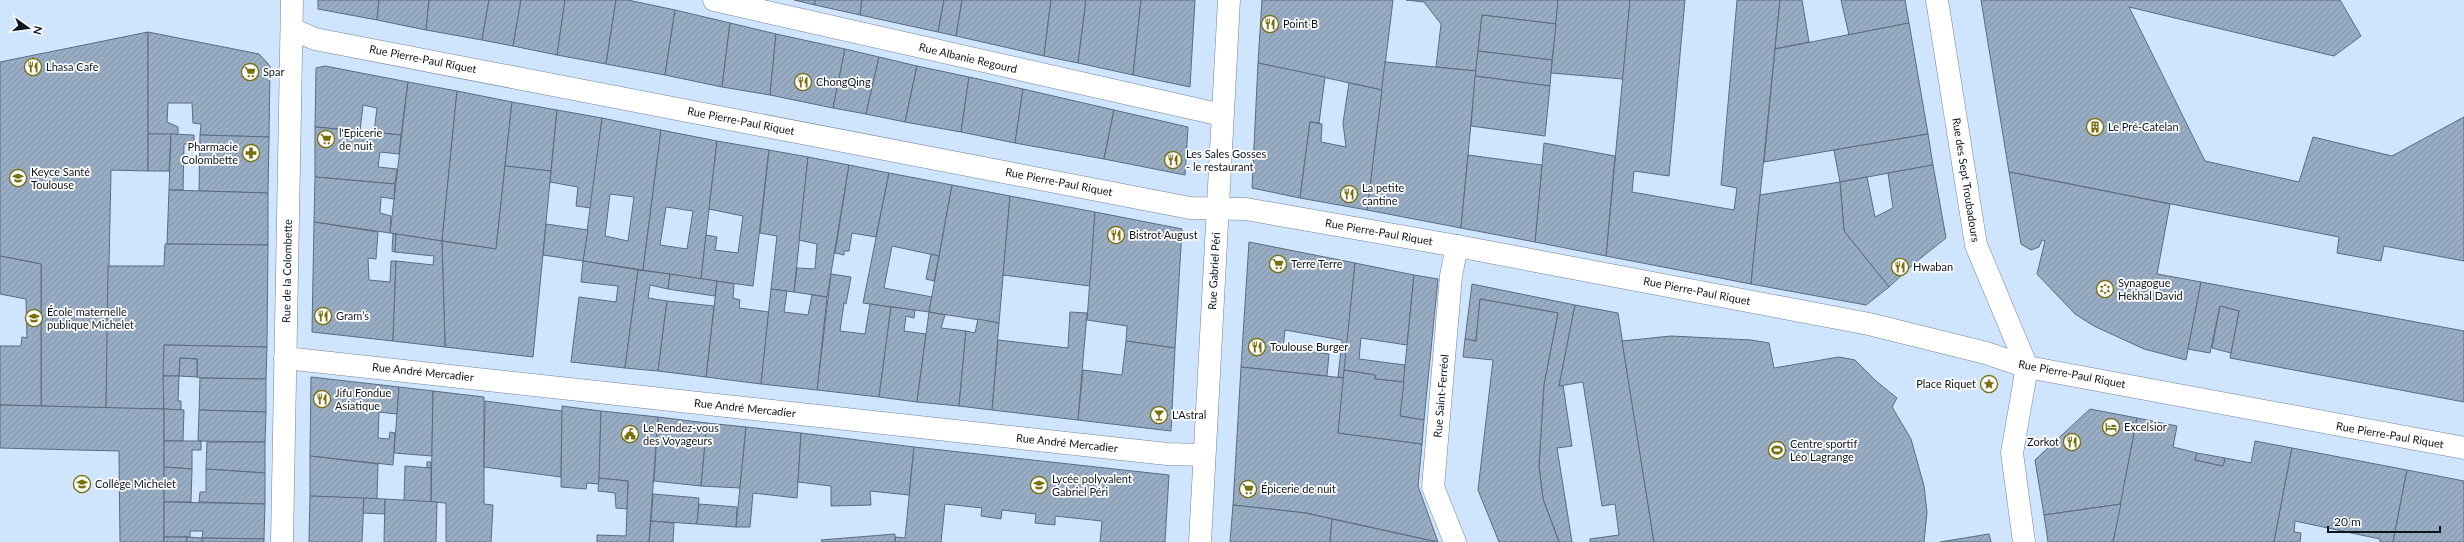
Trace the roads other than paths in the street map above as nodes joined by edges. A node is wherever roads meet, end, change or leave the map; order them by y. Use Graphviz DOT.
graph roads {
  1 [pos="292,0"];
  2 [pos="714,0"];
  3 [pos="1229,0"];
  4 [pos="1937,0"];
  5 [pos="292,29"];
  6 [pos="1222,115"];
  7 [pos="1217,208"];
  8 [pos="1457,246"];
  9 [pos="285,358"];
  10 [pos="2027,367"];
  11 [pos="2464,448"];
  12 [pos="1204,455"];
  13 [pos="282,542"];
  14 [pos="1200,542"];
  15 [pos="1455,542"];
  16 [pos="2024,542"];
  1 -- 5 [label="street, Rue de la Colombette"];
  2 -- 6 [label="street, Rue Albanie Regourd"];
  3 -- 6 [label="street, Rue Gabriel Péri"];
  4 -- 10 [label="street, Rue des Sept Troubadours"];
  5 -- 7 [label="street, Rue Pierre-Paul Riquet"];
  5 -- 9 [label="street, Rue de la Colombette"];
  6 -- 7 [label="street, Rue Gabriel Péri"];
  7 -- 8 [label="street, Rue Pierre-Paul Riquet"];
  7 -- 12 [label="street, Rue Gabriel Péri"];
  8 -- 10 [label="street, Rue Pierre-Paul Riquet"];
  8 -- 15 [label="street, Rue Saint-Ferréol"];
  9 -- 12 [label="street, Rue André Mercadier"];
  9 -- 13 [label="street, Rue de la Colombette"];
  10 -- 11 [label="street, Rue Pierre-Paul Riquet"];
  10 -- 16 [label="street"];
  12 -- 14 [label="street, Rue Gabriel Péri"];
}
